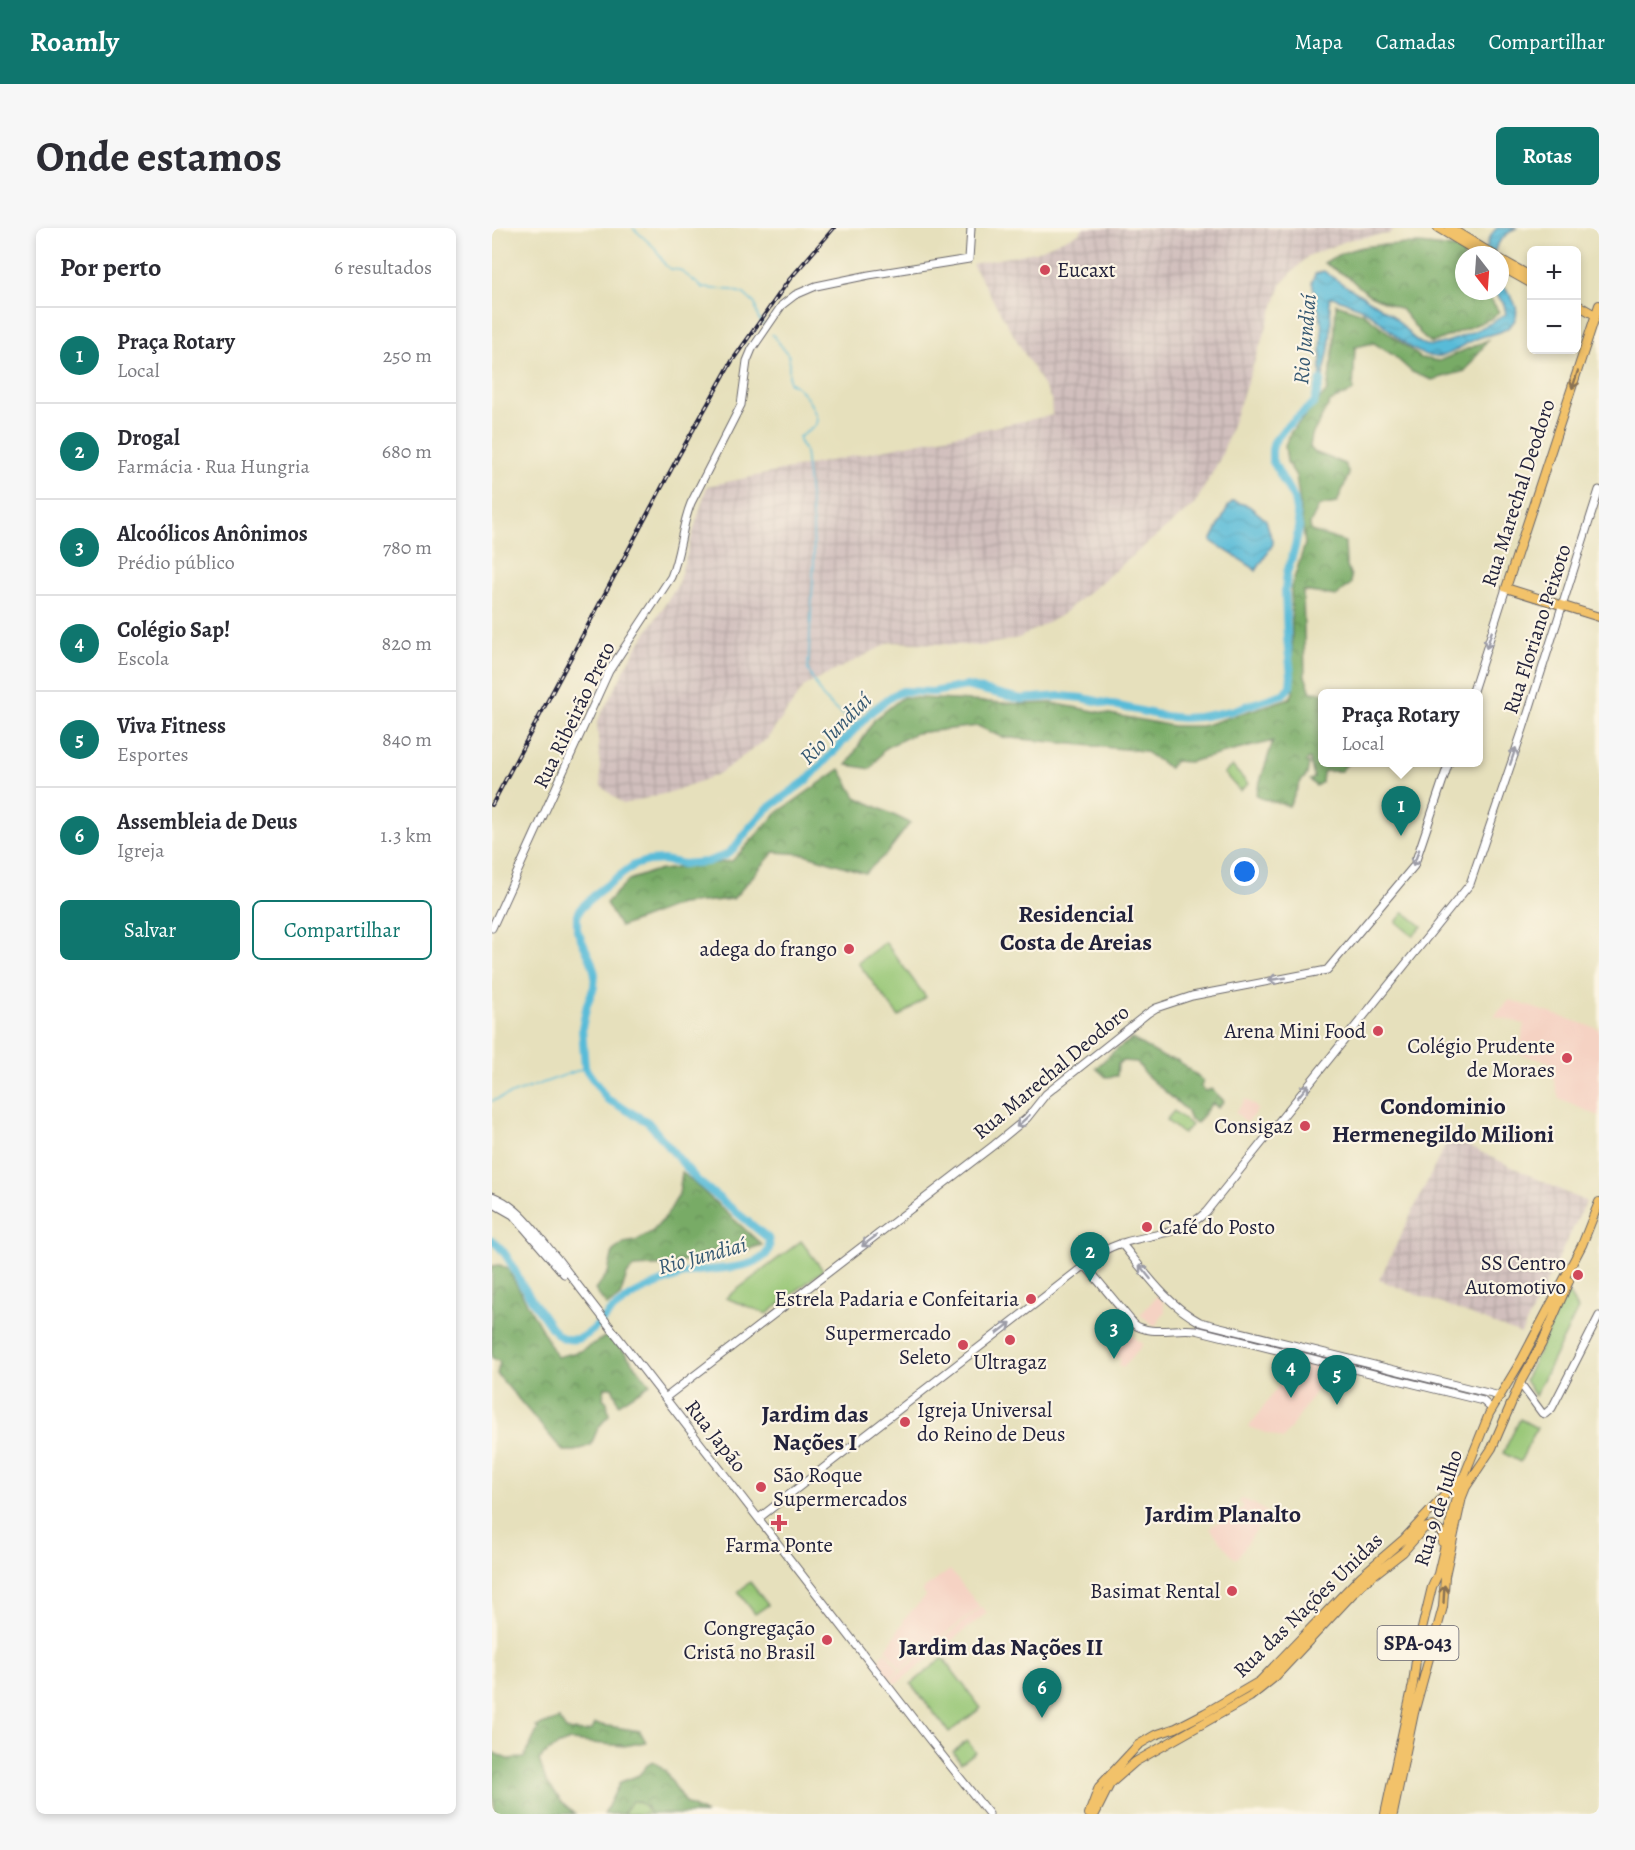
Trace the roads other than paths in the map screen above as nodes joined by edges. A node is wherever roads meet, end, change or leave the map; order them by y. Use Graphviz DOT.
graph roads {
  1 [pos="971,228"];
  2 [pos="1438,228"];
  3 [pos="1450,228"];
  4 [pos="1474,246"];
  5 [pos="1475,246"];
  6 [pos="1509,264"];
  7 [pos="1509,271"];
  8 [pos="1527,274"];
  9 [pos="1527,281"];
  10 [pos="1599,305"];
  11 [pos="1581,308"];
  12 [pos="1581,312"];
  13 [pos="1594,317"];
  14 [pos="1599,490"];
  15 [pos="1506,588"];
  16 [pos="1561,604"];
  17 [pos="1599,617"];
  18 [pos="1473,689"];
  19 [pos="1447,767"];
  20 [pos="492,928"];
  21 [pos="492,1196"];
  22 [pos="1599,1202"];
  23 [pos="492,1203"];
  24 [pos="1599,1215"];
  25 [pos="1121,1243"];
  26 [pos="1085,1265"];
  27 [pos="595,1307"];
  28 [pos="1599,1316"];
  29 [pos="1531,1343"];
  30 [pos="1267,1344"];
  31 [pos="1284,1348"];
  32 [pos="1303,1356"];
  33 [pos="1354,1361"];
  34 [pos="1527,1370"];
  35 [pos="1377,1375"];
  36 [pos="1411,1375"];
  37 [pos="1520,1383"];
  38 [pos="1500,1396"];
  39 [pos="665,1398"];
  40 [pos="1490,1412"];
  41 [pos="1508,1412"];
  42 [pos="1503,1421"];
  43 [pos="1480,1436"];
  44 [pos="1464,1474"];
  45 [pos="1466,1486"];
  46 [pos="759,1518"];
  47 [pos="1440,1562"];
  48 [pos="1426,1610"];
  49 [pos="1441,1613"];
  50 [pos="1418,1646"];
  51 [pos="1431,1648"];
  52 [pos="1155,1735"];
  53 [pos="1138,1744"];
  54 [pos="1160,1746"];
  55 [pos="1147,1753"];
  56 [pos="989,1814"];
  57 [pos="1089,1814"];
  58 [pos="1095,1814"];
  59 [pos="1385,1814"];
  60 [pos="1393,1814"];
  1 -- 20 [label="street, Rua Ribeirão Preto"];
  2 -- 4 [label="main road"];
  3 -- 5 [label="main road"];
  6 -- 8 [label="main road"];
  7 -- 9 [label="main road"];
  10 -- 13 [label="main road, Rua Marechal Deodoro"];
  11 -- 13 [label="main road"];
  12 -- 13 [label="main road"];
  13 -- 15 [label="main road, Rua Marechal Deodoro, one-way"];
  14 -- 16 [label="street, Rua Floriano Peixoto"];
  15 -- 16 [label="main road"];
  15 -- 18 [label="street, Rua Marechal Deodoro, one-way"];
  16 -- 17 [label="main road"];
  25 -- 16 [label="street, Rua Floriano Peixoto, one-way"];
  19 -- 39 [label="street, Rua Marechal Deodoro, one-way"];
  21 -- 27 [label="street, Rua Japão"];
  22 -- 29 [label="main road, Rua 9 de Julho"];
  23 -- 27 [label="street, Rua Japão"];
  24 -- 34 [label="main road, Rua 9 de Julho"];
  25 -- 26 [label="street, Rua Floriano Peixoto"];
  30 -- 25 [label="street, one-way"];
  26 -- 30 [label="street"];
  46 -- 26 [label="street, Rua Floriano Peixoto, one-way"];
  27 -- 39 [label="street, Rua Japão"];
  28 -- 37 [label="street"];
  29 -- 34 [label="main road"];
  29 -- 38 [label="main road, Rua 9 de Julho"];
  30 -- 31 [label="street"];
  31 -- 32 [label="street"];
  31 -- 33 [label="street"];
  32 -- 33 [label="street"];
  32 -- 35 [label="street"];
  33 -- 36 [label="street"];
  34 -- 37 [label="main road, Rua 9 de Julho"];
  35 -- 36 [label="street"];
  35 -- 40 [label="street"];
  36 -- 38 [label="street"];
  37 -- 41 [label="main road, Rua 9 de Julho"];
  38 -- 40 [label="main road, Rua 9 de Julho"];
  38 -- 41 [label="main road"];
  39 -- 46 [label="street, Rua Japão"];
  40 -- 42 [label="main road"];
  40 -- 43 [label="main road, Rua 9 de Julho"];
  41 -- 42 [label="main road, Rua 9 de Julho"];
  42 -- 45 [label="main road, Rua 9 de Julho"];
  43 -- 44 [label="main road, Rua 9 de Julho"];
  43 -- 45 [label="main road"];
  44 -- 47 [label="main road, Rua 9 de Julho / SPA-043"];
  44 -- 52 [label="main road, Rua das Nações Unidas"];
  49 -- 45 [label="main road, Rua 9 de Julho / SPA-043, one-way"];
  46 -- 56 [label="street, Rua Japão"];
  47 -- 48 [label="main road, Rua 9 de Julho / SPA-043"];
  47 -- 54 [label="main road, Rua das Nações Unidas"];
  48 -- 49 [label="main road"];
  48 -- 50 [label="main road, Rua 9 de Julho / SPA-043"];
  49 -- 51 [label="main road, Rua 9 de Julho / SPA-043"];
  50 -- 51 [label="main road"];
  50 -- 59 [label="main road, Rua 9 de Julho / SPA-043"];
  51 -- 60 [label="main road, Rua 9 de Julho / SPA-043"];
  52 -- 53 [label="main road, Rua das Nações Unidas"];
  52 -- 54 [label="main road"];
  53 -- 55 [label="main road"];
  53 -- 57 [label="main road, Rua das Nações Unidas"];
  54 -- 55 [label="main road, Rua das Nações Unidas"];
  55 -- 58 [label="main road, Rua das Nações Unidas"];
}
